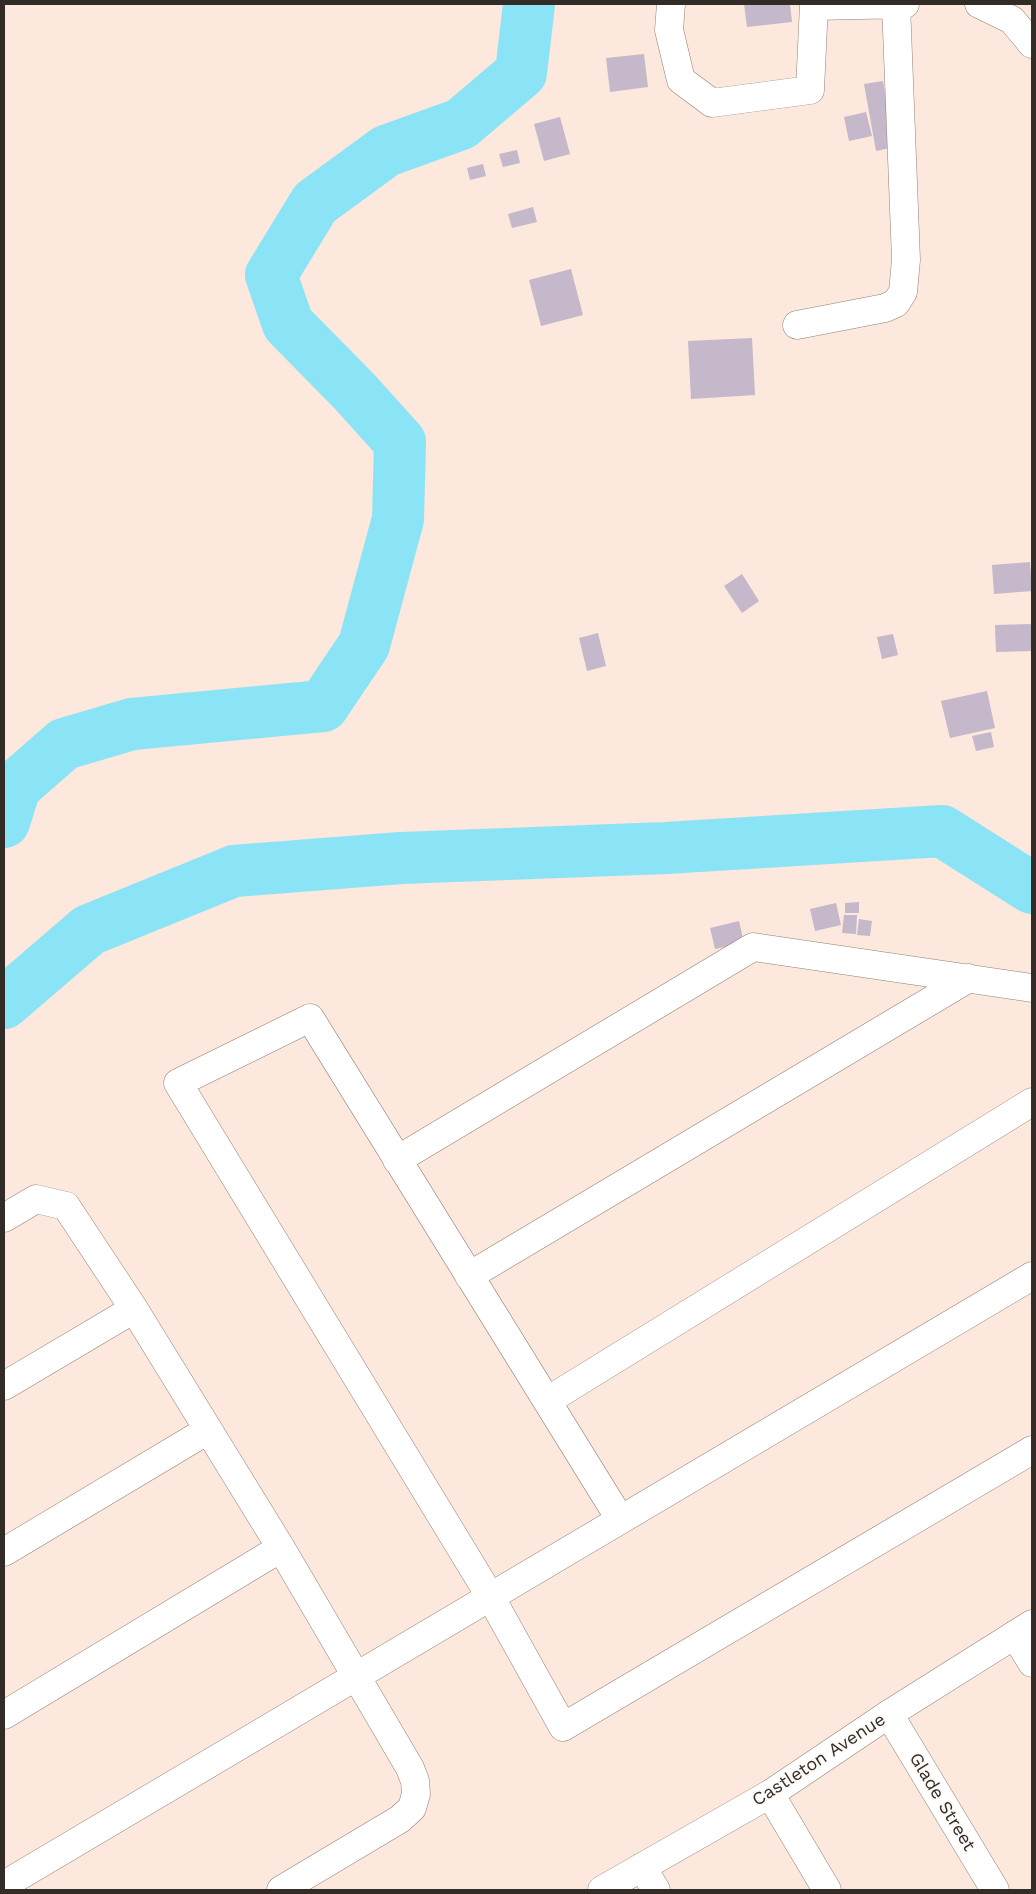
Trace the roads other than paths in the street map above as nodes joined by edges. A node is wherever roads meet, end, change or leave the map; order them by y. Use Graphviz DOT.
graph roads {
  1 [pos="671,4"];
  2 [pos="896,4"];
  3 [pos="905,4"];
  4 [pos="979,4"];
  5 [pos="814,5"];
  6 [pos="1032,44"];
  7 [pos="797,324"];
  8 [pos="969,978"];
  9 [pos="1032,988"];
  10 [pos="1032,1102"];
  11 [pos="398,1160"];
  12 [pos="4,1218"];
  13 [pos="469,1276"];
  14 [pos="1032,1276"];
  15 [pos="134,1309"];
  16 [pos="4,1386"];
  17 [pos="547,1401"];
  18 [pos="208,1430"];
  19 [pos="1032,1450"];
  20 [pos="620,1519"];
  21 [pos="281,1548"];
  22 [pos="4,1552"];
  23 [pos="490,1596"];
  24 [pos="1024,1629"];
  25 [pos="1032,1663"];
  26 [pos="356,1676"];
  27 [pos="889,1714"];
  28 [pos="4,1715"];
  29 [pos="770,1794"];
  30 [pos="642,1867"];
  31 [pos="4,1885"];
  32 [pos="280,1890"];
  33 [pos="602,1890"];
  34 [pos="656,1890"];
  35 [pos="827,1890"];
  36 [pos="995,1890"];
  1 -- 5 [label="street"];
  2 -- 3 [label="street"];
  2 -- 5 [label="street"];
  2 -- 7 [label="street"];
  4 -- 6 [label="street"];
  8 -- 9 [label="street"];
  8 -- 11 [label="street"];
  8 -- 13 [label="street"];
  10 -- 17 [label="street"];
  11 -- 13 [label="street"];
  11 -- 23 [label="street"];
  12 -- 15 [label="street"];
  13 -- 17 [label="street"];
  14 -- 20 [label="street"];
  15 -- 16 [label="street"];
  15 -- 18 [label="street"];
  17 -- 20 [label="street"];
  18 -- 21 [label="street"];
  18 -- 22 [label="street"];
  19 -- 23 [label="street"];
  20 -- 23 [label="street"];
  21 -- 26 [label="street"];
  21 -- 28 [label="street"];
  23 -- 26 [label="street"];
  24 -- 25 [label="street"];
  24 -- 27 [label="street, Castleton Avenue"];
  26 -- 31 [label="street"];
  26 -- 32 [label="street"];
  27 -- 29 [label="street, Castleton Avenue"];
  27 -- 36 [label="street, Glade Street"];
  29 -- 30 [label="street, Castleton Avenue"];
  29 -- 35 [label="street"];
  30 -- 33 [label="street, Castleton Avenue"];
  30 -- 34 [label="street"];
}
